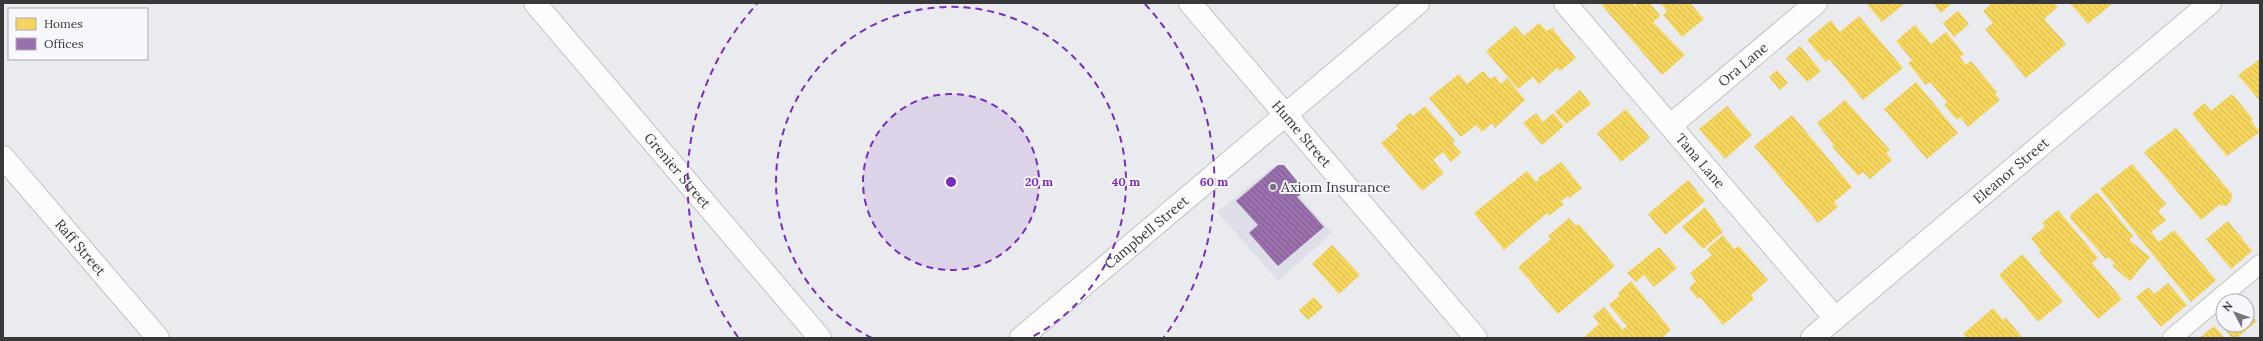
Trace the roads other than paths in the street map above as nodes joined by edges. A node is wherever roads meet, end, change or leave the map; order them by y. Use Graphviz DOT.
graph roads {
  1 [pos="535,3"];
  2 [pos="1190,3"];
  3 [pos="1418,3"];
  4 [pos="1565,3"];
  5 [pos="1816,3"];
  6 [pos="2210,3"];
  7 [pos="1284,115"];
  8 [pos="1671,125"];
  9 [pos="3,157"];
  10 [pos="2260,264"];
  11 [pos="1835,318"];
  12 [pos="158,338"];
  13 [pos="820,338"];
  14 [pos="1021,338"];
  15 [pos="1476,338"];
  16 [pos="1812,338"];
  17 [pos="2172,338"];
  1 -- 13 [label="street, Grenier Street"];
  2 -- 7 [label="street, Hume Street"];
  3 -- 7 [label="street, Campbell Street"];
  4 -- 8 [label="street, Tana Lane"];
  5 -- 8 [label="street, Ora Lane"];
  6 -- 11 [label="street, Eleanor Street"];
  7 -- 14 [label="street, Campbell Street"];
  7 -- 15 [label="street, Hume Street"];
  8 -- 11 [label="street, Tana Lane"];
  9 -- 12 [label="street, Raff Street"];
  10 -- 17 [label="lane"];
  11 -- 16 [label="street, Eleanor Street"];
}
